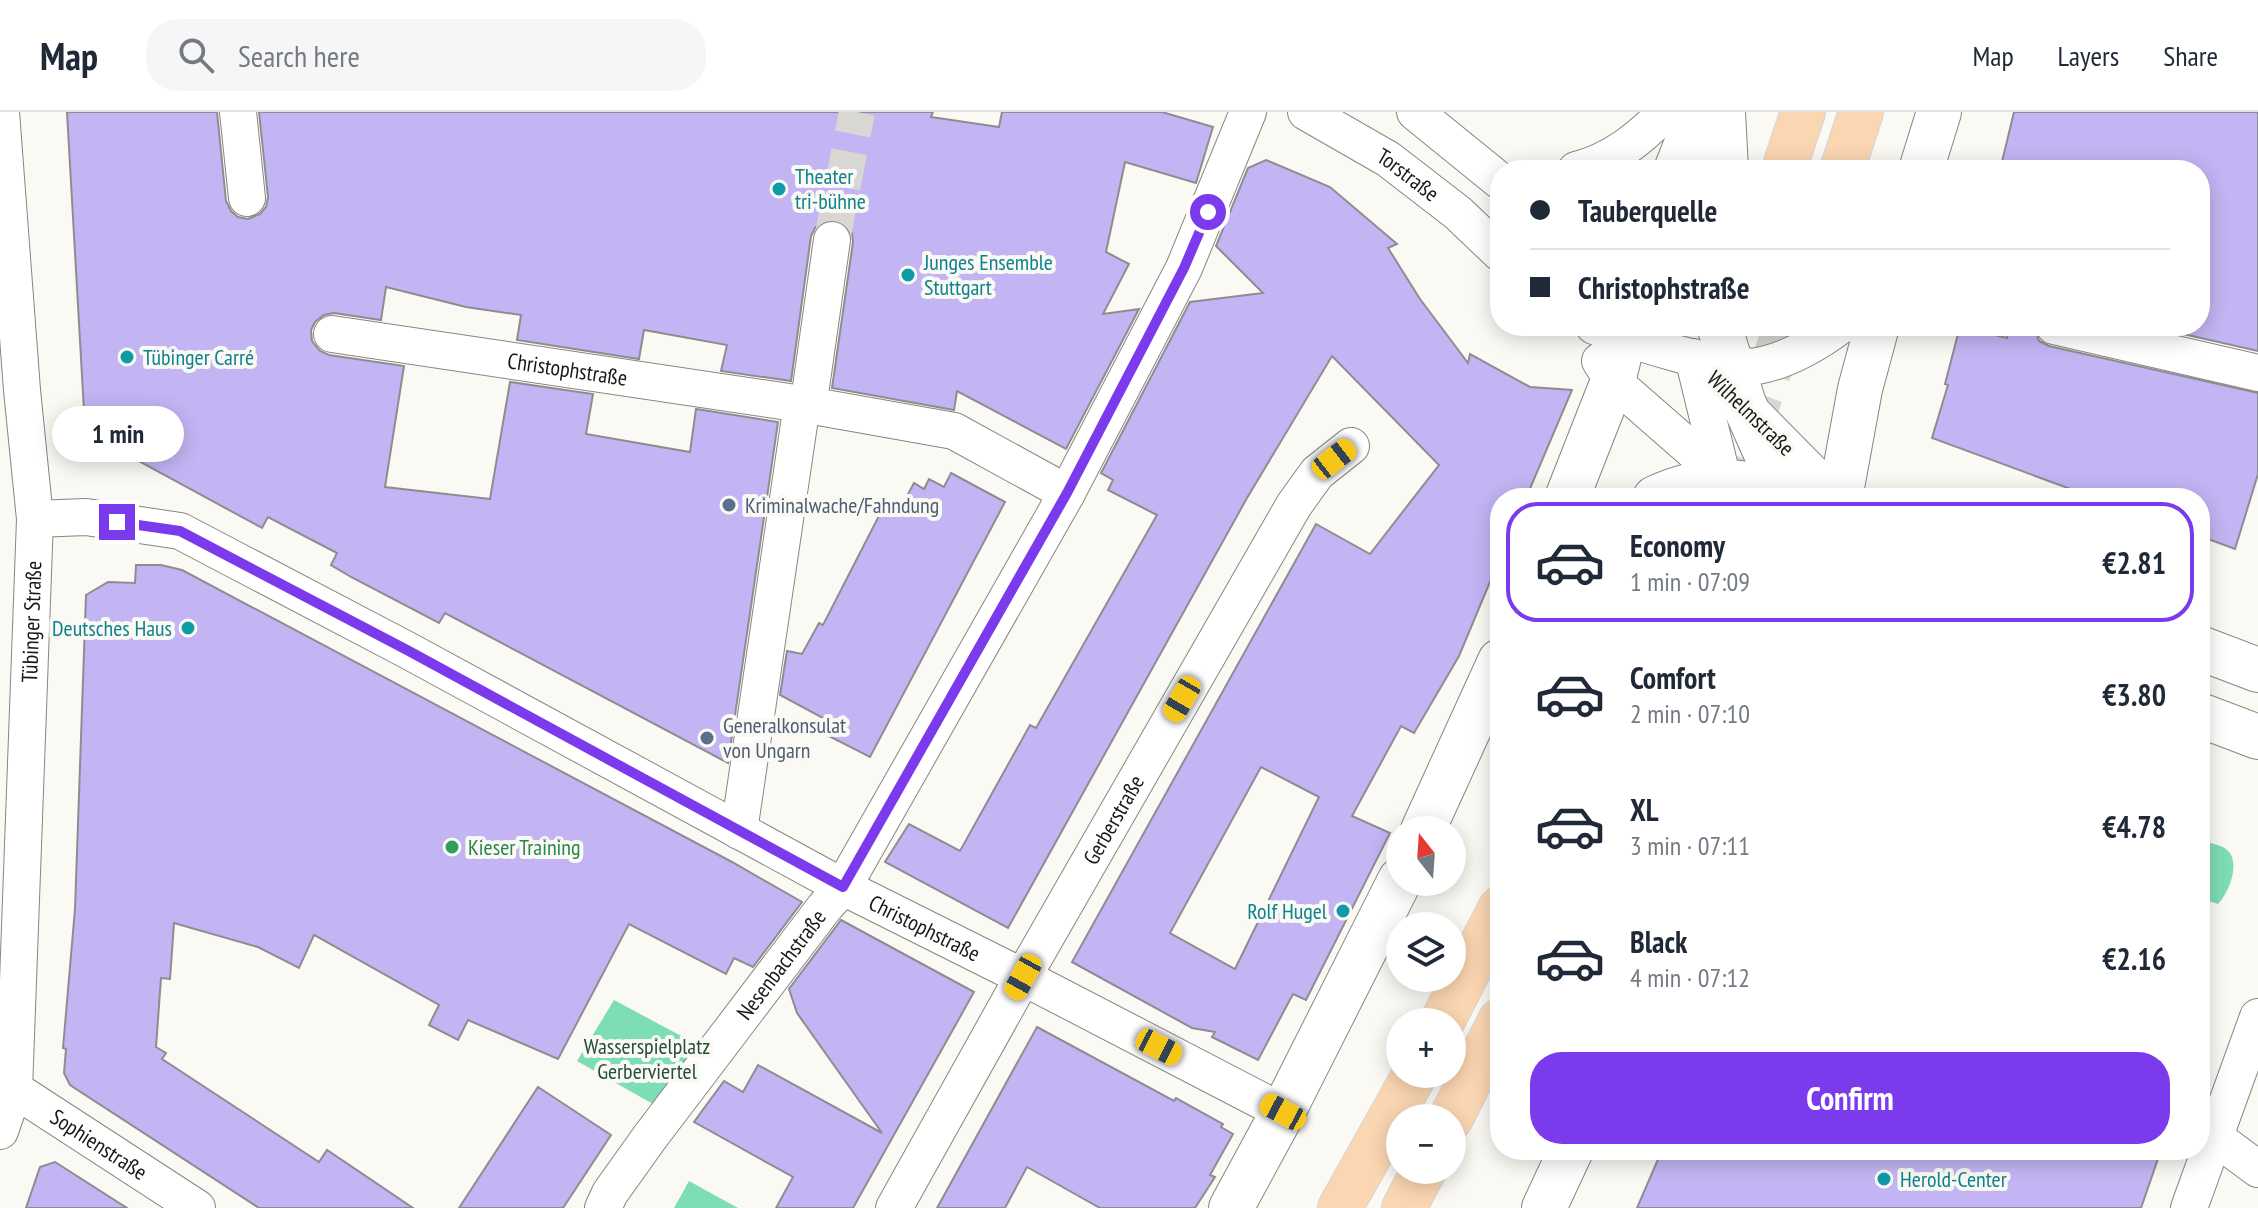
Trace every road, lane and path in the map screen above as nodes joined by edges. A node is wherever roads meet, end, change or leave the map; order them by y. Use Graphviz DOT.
graph roads {
  1 [pos="1,112"];
  2 [pos="238,112"];
  3 [pos="1248,112"];
  4 [pos="1306,112"];
  5 [pos="1415,112"];
  6 [pos="1666,112"];
  7 [pos="1699,112"];
  8 [pos="1713,112"];
  9 [pos="1723,112"];
  10 [pos="1803,112"];
  11 [pos="1861,112"];
  12 [pos="1939,112"];
  13 [pos="1605,160"];
  14 [pos="1680,160"];
  15 [pos="1705,160"];
  16 [pos="1725,160"];
  17 [pos="1787,160"];
  18 [pos="1845,160"];
  19 [pos="1924,160"];
  20 [pos="1490,172"];
  21 [pos="247,198"];
  22 [pos="832,240"];
  23 [pos="1490,243"];
  24 [pos="332,334"];
  25 [pos="1584,336"];
  26 [pos="1615,336"];
  27 [pos="1634,336"];
  28 [pos="1682,336"];
  29 [pos="1826,336"];
  30 [pos="1874,336"];
  31 [pos="2097,336"];
  32 [pos="1721,363"];
  33 [pos="2258,373"];
  34 [pos="1613,381"];
  35 [pos="11,391"];
  36 [pos="802,404"];
  37 [pos="1351,446"];
  38 [pos="1571,488"];
  39 [pos="1747,488"];
  40 [pos="1752,488"];
  41 [pos="1752,488"];
  42 [pos="1830,488"];
  43 [pos="1841,488"];
  44 [pos="1067,493"];
  45 [pos="35,519"];
  46 [pos="2210,652"];
  47 [pos="2258,670"];
  48 [pos="1490,683"];
  49 [pos="2210,719"];
  50 [pos="2258,737"];
  51 [pos="1429,816"];
  52 [pos="739,831"];
  53 [pos="843,887"];
  54 [pos="1392,896"];
  55 [pos="1490,928"];
  56 [pos="1023,977"];
  57 [pos="1449,1008"];
  58 [pos="2258,1017"];
  59 [pos="1490,1041"];
  60 [pos="7,1085"];
  61 [pos="1407,1088"];
  62 [pos="1458,1104"];
  63 [pos="1283,1112"];
  64 [pos="0,1131"];
  65 [pos="2216,1138"];
  66 [pos="2210,1154"];
  67 [pos="1566,1160"];
  68 [pos="2208,1160"];
  69 [pos="2258,1169"];
  70 [pos="1417,1184"];
  71 [pos="1340,1200"];
  72 [pos="197,1208"];
  73 [pos="603,1208"];
  74 [pos="894,1208"];
  75 [pos="1231,1208"];
  76 [pos="1404,1208"];
  77 [pos="1544,1208"];
  78 [pos="2189,1208"];
  1 -- 35 [label="street, Tübinger Straße"];
  2 -- 21 [label="street"];
  3 -- 44 [label="street, Nesenbachstraße"];
  4 -- 23 [label="street, Torstraße"];
  5 -- 20 [label="street"];
  6 -- 13 [label="street"];
  7 -- 14 [label="street"];
  8 -- 15 [label="street"];
  9 -- 16 [label="street"];
  10 -- 17 [label="main road"];
  11 -- 18 [label="main road"];
  12 -- 19 [label="street"];
  22 -- 36 [label="street"];
  24 -- 36 [label="street, Christophstraße"];
  25 -- 34 [label="street"];
  26 -- 34 [label="street"];
  27 -- 32 [label="street"];
  28 -- 32 [label="street, Wilhelmstraße"];
  29 -- 32 [label="street"];
  30 -- 43 [label="street"];
  31 -- 33 [label="street"];
  32 -- 40 [label="street"];
  32 -- 41 [label="street"];
  32 -- 42 [label="street, Wilhelmstraße"];
  34 -- 38 [label="street"];
  34 -- 39 [label="street"];
  35 -- 45 [label="street, Tübinger Straße"];
  36 -- 44 [label="street, Christophstraße"];
  36 -- 52 [label="street"];
  37 -- 56 [label="street, Gerberstraße"];
  44 -- 53 [label="street, Nesenbachstraße"];
  45 -- 52 [label="street, Christophstraße"];
  45 -- 60 [label="street, Tübinger Straße"];
  46 -- 47 [label="street"];
  48 -- 51 [label="street"];
  49 -- 50 [label="street"];
  52 -- 53 [label="street, Christophstraße"];
  53 -- 56 [label="street, Christophstraße"];
  53 -- 73 [label="street, Nesenbachstraße"];
  54 -- 63 [label="street"];
  55 -- 57 [label="main road"];
  56 -- 63 [label="street, Christophstraße"];
  56 -- 74 [label="street, Gerberstraße"];
  58 -- 65 [label="street"];
  59 -- 62 [label="main road"];
  60 -- 64 [label="street, Tübinger Straße"];
  60 -- 72 [label="street, Sophienstraße"];
  61 -- 71 [label="main road"];
  63 -- 75 [label="street"];
  65 -- 66 [label="street"];
  65 -- 69 [label="street"];
  67 -- 77 [label="street"];
  68 -- 78 [label="street"];
  70 -- 76 [label="main road"];
}
